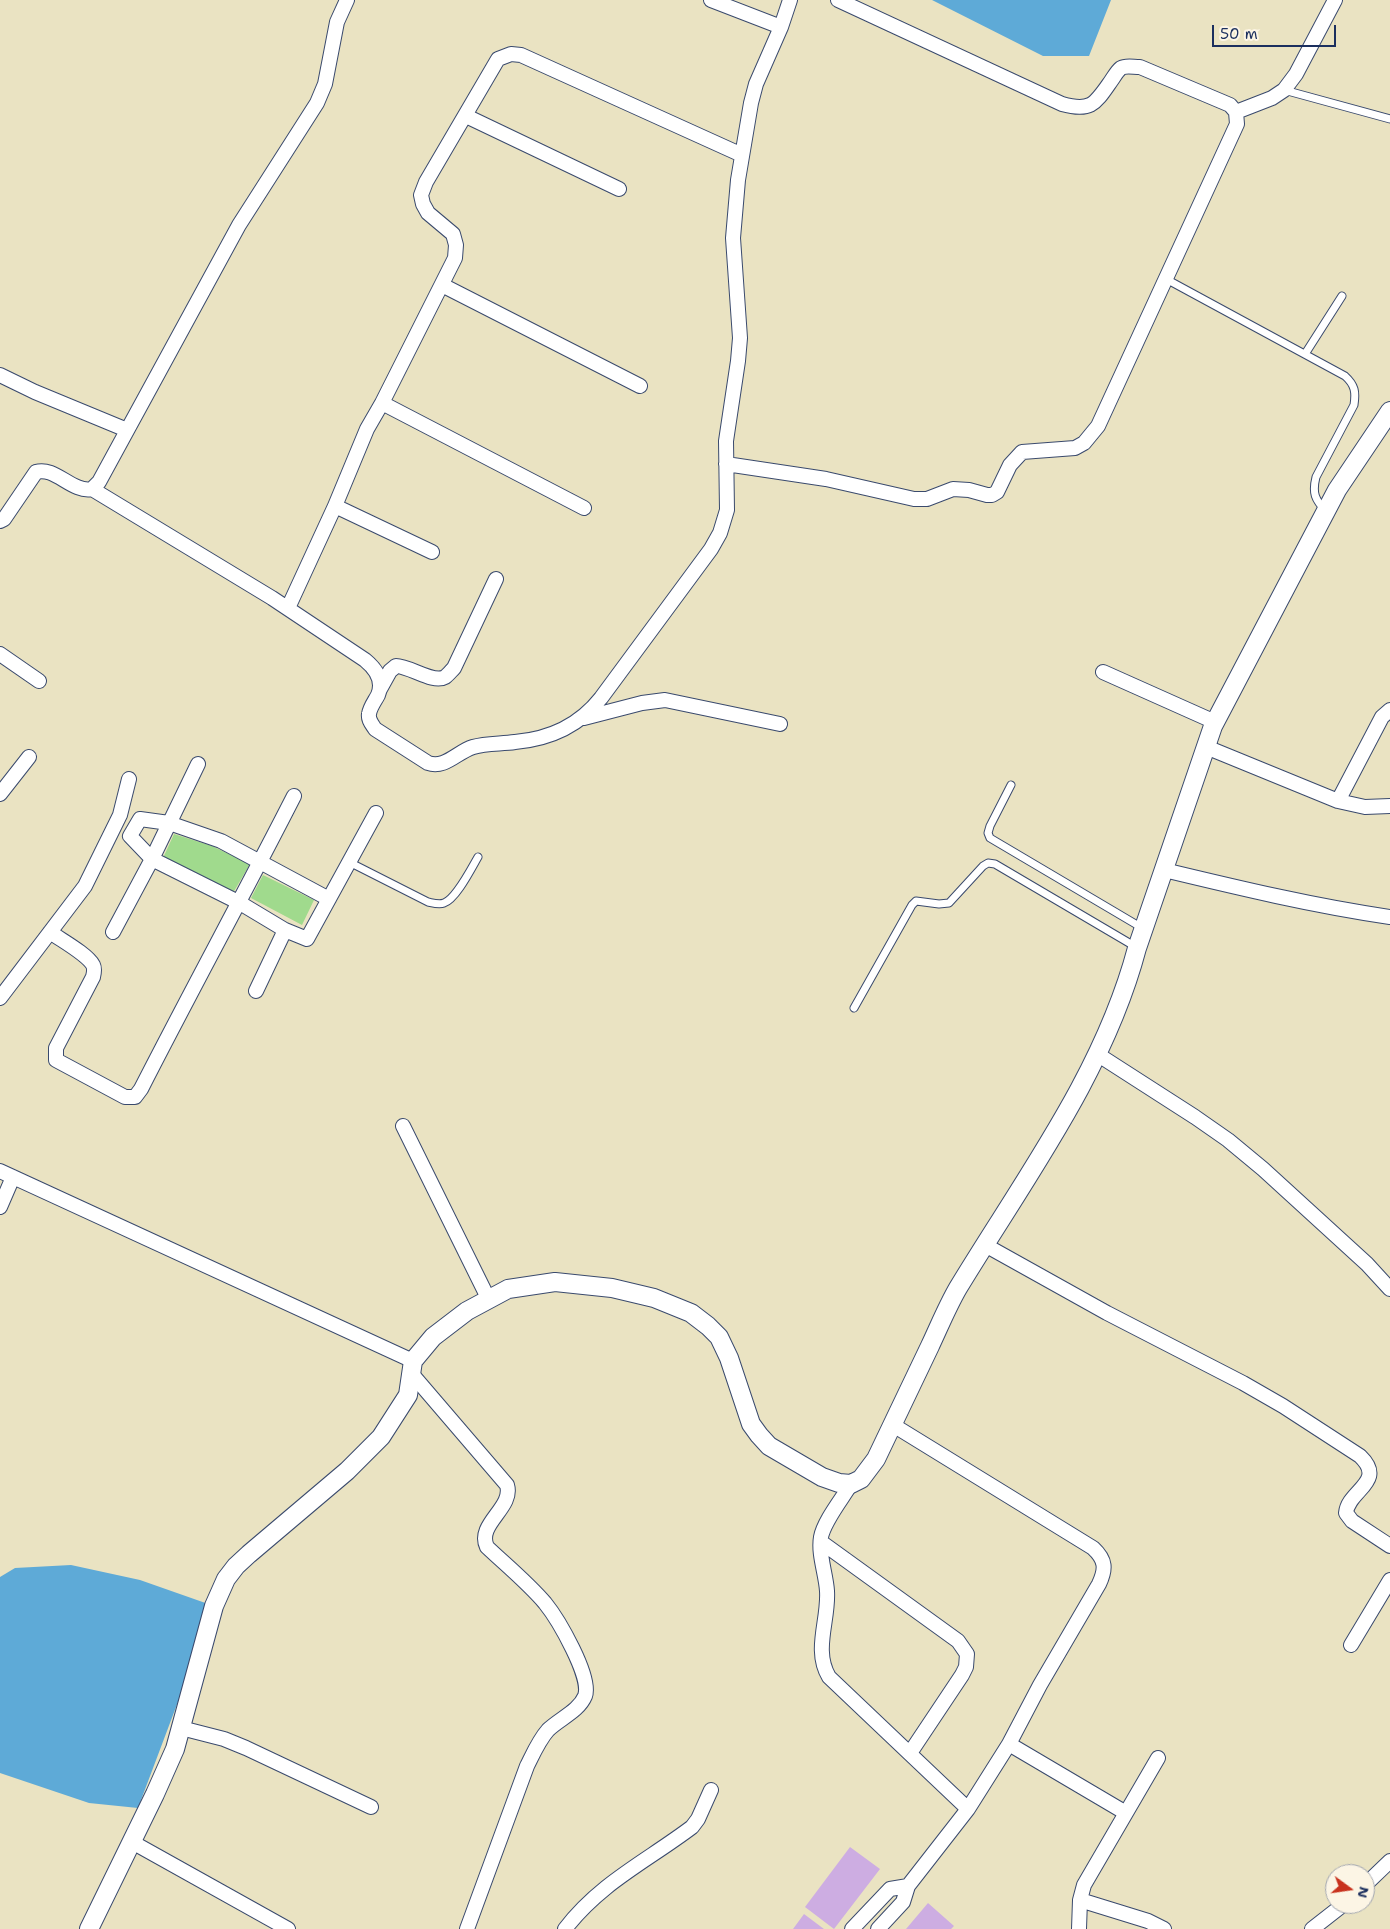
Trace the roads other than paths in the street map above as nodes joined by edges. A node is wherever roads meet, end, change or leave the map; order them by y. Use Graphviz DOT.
graph roads {
  1 [pos="347,0"];
  2 [pos="711,0"];
  3 [pos="790,0"];
  4 [pos="838,0"];
  5 [pos="1335,0"];
  6 [pos="781,27"];
  7 [pos="1284,90"];
  8 [pos="1236,112"];
  9 [pos="466,116"];
  10 [pos="1390,119"];
  11 [pos="742,155"];
  12 [pos="619,189"];
  13 [pos="1166,280"];
  14 [pos="442,285"];
  15 [pos="1342,296"];
  16 [pos="1305,354"];
  17 [pos="0,375"];
  18 [pos="640,386"];
  19 [pos="382,402"];
  20 [pos="1390,411"];
  21 [pos="127,430"];
  22 [pos="726,464"];
  23 [pos="92,489"];
  24 [pos="334,506"];
  25 [pos="584,508"];
  26 [pos="1326,511"];
  27 [pos="0,520"];
  28 [pos="432,552"];
  29 [pos="496,580"];
  30 [pos="288,608"];
  31 [pos="0,654"];
  32 [pos="1103,672"];
  33 [pos="39,681"];
  34 [pos="380,689"];
  35 [pos="1390,710"];
  36 [pos="584,718"];
  37 [pos="1215,722"];
  38 [pos="780,724"];
  39 [pos="1206,747"];
  40 [pos="29,757"];
  41 [pos="198,764"];
  42 [pos="5,779"];
  43 [pos="129,779"];
  44 [pos="1011,785"];
  45 [pos="0,794"];
  46 [pos="294,796"];
  47 [pos="1338,801"];
  48 [pos="1390,806"];
  49 [pos="376,813"];
  50 [pos="120,816"];
  51 [pos="170,823"];
  52 [pos="136,825"];
  53 [pos="478,857"];
  54 [pos="152,859"];
  55 [pos="260,862"];
  56 [pos="349,862"];
  57 [pos="1164,870"];
  58 [pos="329,899"];
  59 [pos="240,903"];
  60 [pos="1390,917"];
  61 [pos="1144,928"];
  62 [pos="285,930"];
  63 [pos="50,932"];
  64 [pos="113,932"];
  65 [pos="1136,948"];
  66 [pos="256,991"];
  67 [pos="0,998"];
  68 [pos="854,1008"];
  69 [pos="1097,1054"];
  70 [pos="403,1126"];
  71 [pos="0,1171"];
  72 [pos="13,1177"];
  73 [pos="0,1207"];
  74 [pos="985,1245"];
  75 [pos="1390,1289"];
  76 [pos="489,1300"];
  77 [pos="412,1367"];
  78 [pos="893,1425"];
  79 [pos="851,1484"];
  80 [pos="821,1542"];
  81 [pos="1390,1546"];
  82 [pos="1390,1580"];
  83 [pos="1351,1645"];
  84 [pos="181,1728"];
  85 [pos="1009,1744"];
  86 [pos="910,1753"];
  87 [pos="1158,1758"];
  88 [pos="711,1790"];
  89 [pos="371,1807"];
  90 [pos="968,1809"];
  91 [pos="1126,1813"];
  92 [pos="132,1842"];
  93 [pos="1390,1861"];
  94 [pos="1375,1875"];
  95 [pos="908,1886"];
  96 [pos="1080,1900"];
  97 [pos="1332,1914"];
  98 [pos="1317,1927"];
  99 [pos="89,1929"];
  100 [pos="288,1929"];
  101 [pos="467,1929"];
  102 [pos="565,1929"];
  103 [pos="852,1929"];
  104 [pos="878,1929"];
  105 [pos="1079,1929"];
  106 [pos="1164,1929"];
  1 -- 21 [label="street"];
  2 -- 6 [label="street"];
  3 -- 6 [label="street"];
  4 -- 8 [label="street"];
  5 -- 7 [label="street"];
  6 -- 11 [label="street"];
  7 -- 8 [label="street"];
  7 -- 10 [label="lane"];
  8 -- 13 [label="street"];
  9 -- 11 [label="street"];
  9 -- 12 [label="street"];
  9 -- 14 [label="street"];
  11 -- 22 [label="street"];
  13 -- 16 [label="lane"];
  13 -- 22 [label="street"];
  14 -- 18 [label="street"];
  14 -- 19 [label="street"];
  15 -- 16 [label="lane"];
  16 -- 26 [label="lane"];
  17 -- 21 [label="street"];
  19 -- 24 [label="street"];
  19 -- 25 [label="street"];
  20 -- 26 [label="street"];
  21 -- 23 [label="street"];
  22 -- 36 [label="street"];
  23 -- 27 [label="street"];
  23 -- 30 [label="street"];
  24 -- 28 [label="street"];
  24 -- 30 [label="street"];
  26 -- 37 [label="street"];
  29 -- 34 [label="street"];
  30 -- 34 [label="street"];
  31 -- 33 [label="street"];
  32 -- 37 [label="street"];
  34 -- 36 [label="street"];
  35 -- 47 [label="street"];
  36 -- 38 [label="street"];
  37 -- 39 [label="street"];
  39 -- 47 [label="street"];
  39 -- 57 [label="street"];
  40 -- 42 [label="street"];
  41 -- 51 [label="street"];
  42 -- 45 [label="street"];
  43 -- 50 [label="street"];
  44 -- 61 [label="lane"];
  46 -- 55 [label="street"];
  47 -- 48 [label="street"];
  49 -- 56 [label="street"];
  50 -- 52 [label="street"];
  50 -- 63 [label="street"];
  51 -- 52 [label="street"];
  51 -- 54 [label="street"];
  51 -- 55 [label="street"];
  52 -- 54 [label="street"];
  53 -- 56 [label="lane"];
  54 -- 59 [label="street"];
  54 -- 64 [label="street"];
  55 -- 58 [label="street"];
  55 -- 59 [label="street"];
  56 -- 58 [label="street"];
  57 -- 60 [label="street"];
  57 -- 61 [label="street"];
  58 -- 62 [label="street"];
  59 -- 62 [label="street"];
  59 -- 63 [label="street"];
  61 -- 65 [label="street"];
  62 -- 66 [label="street"];
  63 -- 67 [label="street"];
  65 -- 68 [label="lane"];
  65 -- 69 [label="street"];
  69 -- 74 [label="street"];
  69 -- 75 [label="street"];
  70 -- 76 [label="street"];
  71 -- 72 [label="street"];
  72 -- 73 [label="street"];
  72 -- 77 [label="street"];
  74 -- 78 [label="street"];
  74 -- 81 [label="street"];
  76 -- 77 [label="street"];
  76 -- 79 [label="street"];
  77 -- 84 [label="street"];
  77 -- 101 [label="street"];
  78 -- 79 [label="street"];
  78 -- 85 [label="street"];
  79 -- 80 [label="street"];
  80 -- 86 [label="street"];
  80 -- 86 [label="street"];
  82 -- 83 [label="street"];
  84 -- 89 [label="street"];
  84 -- 92 [label="street"];
  85 -- 90 [label="street"];
  85 -- 91 [label="street"];
  86 -- 90 [label="street"];
  87 -- 91 [label="street"];
  88 -- 102 [label="street"];
  90 -- 95 [label="street"];
  91 -- 96 [label="street"];
  92 -- 99 [label="street"];
  92 -- 100 [label="street"];
  93 -- 94 [label="street"];
  95 -- 103 [label="street"];
  95 -- 104 [label="street"];
  96 -- 105 [label="street"];
  96 -- 106 [label="street"];
  97 -- 98 [label="street"];
}
